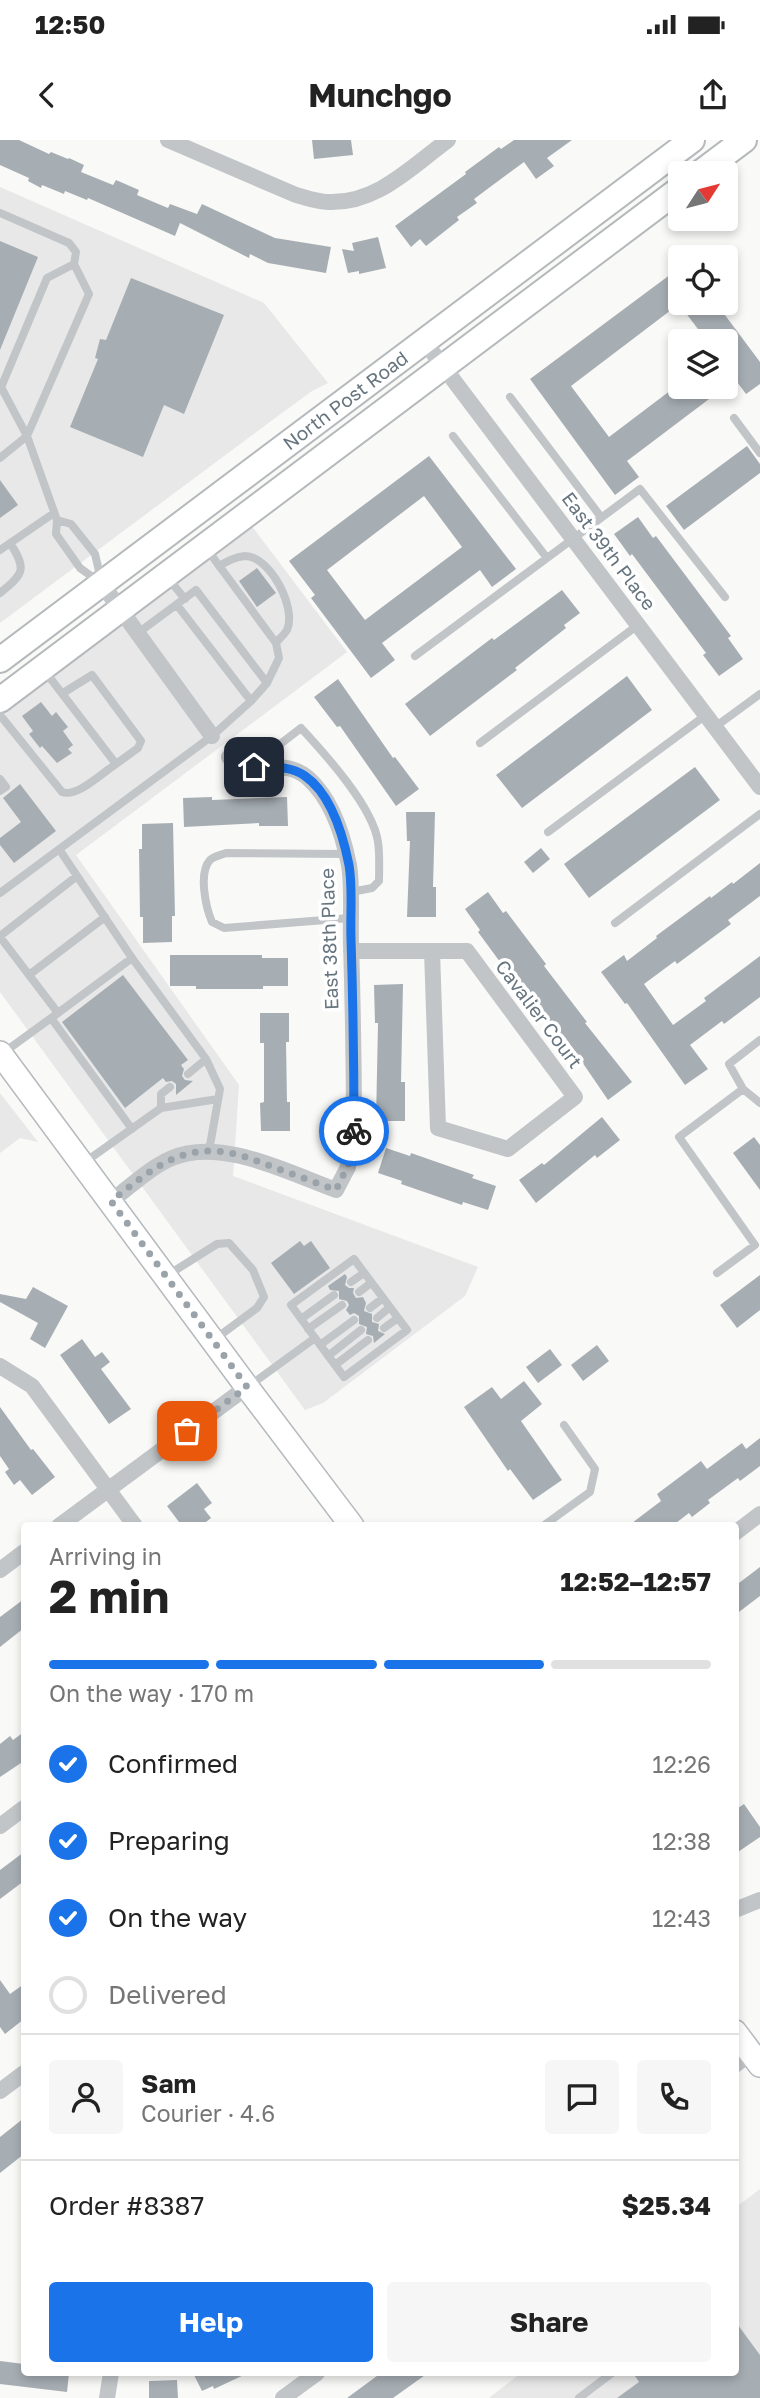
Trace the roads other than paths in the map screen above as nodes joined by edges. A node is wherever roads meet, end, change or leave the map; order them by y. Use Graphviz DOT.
graph roads {
  1 [pos="168,140"];
  2 [pos="448,140"];
  3 [pos="692,140"];
  4 [pos="744,140"];
  5 [pos="716,161"];
  6 [pos="668,198"];
  7 [pos="0,213"];
  8 [pos="74,264"];
  9 [pos="424,341"];
  10 [pos="443,367"];
  11 [pos="1,385"];
  12 [pos="510,397"];
  13 [pos="734,418"];
  14 [pos="27,436"];
  15 [pos="453,436"];
  16 [pos="760,453"];
  17 [pos="0,458"];
  18 [pos="55,516"];
  19 [pos="601,517"];
  20 [pos="573,538"];
  21 [pos="10,543"];
  22 [pos="0,551"];
  23 [pos="212,556"];
  24 [pos="547,558"];
  25 [pos="166,576"];
  26 [pos="102,584"];
  27 [pos="0,593"];
  28 [pos="725,597"];
  29 [pos="181,602"];
  30 [pos="121,610"];
  31 [pos="638,625"];
  32 [pos="138,633"];
  33 [pos="276,643"];
  34 [pos="415,656"];
  35 [pos="0,660"];
  36 [pos="43,668"];
  37 [pos="267,683"];
  38 [pos="63,693"];
  39 [pos="760,694"];
  40 [pos="0,700"];
  41 [pos="251,701"];
  42 [pos="0,715"];
  43 [pos="710,721"];
  44 [pos="212,736"];
  45 [pos="480,743"];
  46 [pos="229,757"];
  47 [pos="116,764"];
  48 [pos="273,767"];
  49 [pos="757,778"];
  50 [pos="0,779"];
  51 [pos="0,791"];
  52 [pos="760,814"];
  53 [pos="548,832"];
  54 [pos="59,849"];
  55 [pos="346,854"];
  56 [pos="77,876"];
  57 [pos="350,892"];
  58 [pos="0,893"];
  59 [pos="105,917"];
  60 [pos="351,918"];
  61 [pos="615,923"];
  62 [pos="0,937"];
  63 [pos="351,951"];
  64 [pos="432,951"];
  65 [pos="132,958"];
  66 [pos="29,975"];
  67 [pos="54,1016"];
  68 [pos="760,1040"];
  69 [pos="0,1050"];
  70 [pos="206,1059"];
  71 [pos="188,1074"];
  72 [pos="170,1087"];
  73 [pos="743,1089"];
  74 [pos="218,1099"];
  75 [pos="760,1103"];
  76 [pos="161,1108"];
  77 [pos="131,1129"];
  78 [pos="209,1151"];
  79 [pos="83,1163"];
  80 [pos="111,1201"];
  81 [pos="364,1273"];
  82 [pos="717,1273"];
  83 [pos="165,1276"];
  84 [pos="351,1282"];
  85 [pos="372,1283"];
  86 [pos="359,1292"];
  87 [pos="334,1295"];
  88 [pos="383,1298"];
  89 [pos="342,1305"];
  90 [pos="390,1307"];
  91 [pos="370,1308"];
  92 [pos="377,1318"];
  93 [pos="398,1318"];
  94 [pos="301,1319"];
  95 [pos="354,1320"];
  96 [pos="384,1328"];
  97 [pos="309,1329"];
  98 [pos="361,1330"];
  99 [pos="212,1340"];
  100 [pos="369,1340"];
  101 [pos="317,1342"];
  102 [pos="328,1356"];
  103 [pos="335,1365"];
  104 [pos="0,1366"];
  105 [pos="247,1387"];
  106 [pos="564,1425"];
  107 [pos="108,1489"];
  108 [pos="760,1514"];
  109 [pos="64,1522"];
  110 [pos="132,1522"];
  111 [pos="349,1522"];
  112 [pos="549,1522"];
  113 [pos="739,1530"];
  114 [pos="21,1554"];
  115 [pos="0,1570"];
  116 [pos="21,1810"];
  117 [pos="0,1826"];
  118 [pos="760,1900"];
  119 [pos="739,1908"];
  120 [pos="739,2040"];
  121 [pos="749,2061"];
  122 [pos="21,2075"];
  123 [pos="0,2091"];
  124 [pos="111,2376"];
  125 [pos="313,2376"];
  126 [pos="608,2376"];
  127 [pos="107,2398"];
  128 [pos="283,2398"];
  129 [pos="579,2398"];
  1 -- 2 [label="street"];
  3 -- 9 [label="main road, North Post Road"];
  4 -- 5 [label="main road"];
  6 -- 10 [label="main road, North Post Road"];
  7 -- 8 [label="lane"];
  8 -- 11 [label="lane"];
  8 -- 14 [label="lane"];
  9 -- 10 [label="street, East 39th Place"];
  9 -- 26 [label="main road, North Post Road"];
  10 -- 20 [label="street, East 39th Place"];
  10 -- 23 [label="main road, North Post Road"];
  11 -- 14 [label="lane"];
  12 -- 19 [label="lane"];
  13 -- 16 [label="lane"];
  14 -- 17 [label="lane"];
  14 -- 18 [label="lane"];
  15 -- 24 [label="lane"];
  18 -- 21 [label="lane"];
  18 -- 26 [label="lane"];
  18 -- 26 [label="lane"];
  19 -- 20 [label="lane"];
  19 -- 28 [label="lane"];
  20 -- 24 [label="lane"];
  20 -- 31 [label="street, East 39th Place"];
  21 -- 22 [label="lane"];
  21 -- 27 [label="lane"];
  23 -- 25 [label="main road, North Post Road"];
  23 -- 33 [label="lane"];
  23 -- 33 [label="lane"];
  24 -- 34 [label="lane"];
  25 -- 29 [label="lane"];
  25 -- 30 [label="main road, North Post Road"];
  26 -- 30 [label="street"];
  26 -- 35 [label="main road, North Post Road"];
  29 -- 32 [label="lane"];
  29 -- 37 [label="lane"];
  29 -- 41 [label="lane"];
  30 -- 32 [label="street"];
  30 -- 36 [label="main road, North Post Road"];
  31 -- 43 [label="street, East 39th Place"];
  31 -- 45 [label="lane"];
  32 -- 44 [label="street"];
  33 -- 37 [label="lane"];
  36 -- 38 [label="lane"];
  36 -- 40 [label="main road, North Post Road"];
  37 -- 41 [label="lane"];
  38 -- 47 [label="lane"];
  38 -- 47 [label="lane"];
  39 -- 43 [label="lane"];
  41 -- 44 [label="lane"];
  42 -- 47 [label="lane"];
  43 -- 49 [label="street, East 39th Place"];
  43 -- 53 [label="lane"];
  44 -- 54 [label="lane"];
  46 -- 48 [label="street, East 38th Place"];
  48 -- 55 [label="street, East 38th Place"];
  48 -- 57 [label="lane"];
  50 -- 51 [label="lane"];
  52 -- 61 [label="lane"];
  54 -- 56 [label="lane"];
  54 -- 58 [label="lane"];
  55 -- 57 [label="street, East 38th Place"];
  55 -- 60 [label="lane"];
  56 -- 59 [label="lane"];
  56 -- 62 [label="lane"];
  57 -- 60 [label="street, East 38th Place"];
  59 -- 65 [label="lane"];
  59 -- 66 [label="lane"];
  60 -- 63 [label="street, East 38th Place"];
  62 -- 66 [label="lane"];
  63 -- 64 [label="street, Cavalier Court"];
  63 -- 78 [label="street, East 38th Place"];
  64 -- 64 [label="street, Cavalier Court"];
  65 -- 67 [label="lane"];
  65 -- 70 [label="lane"];
  66 -- 67 [label="lane"];
  67 -- 69 [label="lane"];
  67 -- 77 [label="lane"];
  68 -- 73 [label="lane"];
  69 -- 79 [label="main road"];
  70 -- 71 [label="lane"];
  70 -- 74 [label="lane"];
  72 -- 76 [label="lane"];
  73 -- 75 [label="lane"];
  73 -- 82 [label="lane"];
  74 -- 76 [label="lane"];
  74 -- 78 [label="lane"];
  76 -- 77 [label="lane"];
  77 -- 79 [label="lane"];
  78 -- 80 [label="street"];
  79 -- 80 [label="main road"];
  80 -- 83 [label="main road"];
  81 -- 84 [label="lane"];
  81 -- 85 [label="lane"];
  81 -- 94 [label="lane"];
  83 -- 99 [label="main road"];
  83 -- 99 [label="lane"];
  85 -- 86 [label="lane"];
  85 -- 88 [label="lane"];
  87 -- 94 [label="lane"];
  88 -- 90 [label="lane"];
  88 -- 91 [label="lane"];
  89 -- 97 [label="lane"];
  90 -- 92 [label="lane"];
  90 -- 93 [label="lane"];
  93 -- 96 [label="lane"];
  93 -- 103 [label="lane"];
  94 -- 97 [label="lane"];
  95 -- 101 [label="lane"];
  97 -- 101 [label="lane"];
  98 -- 102 [label="lane"];
  99 -- 105 [label="main road"];
  100 -- 103 [label="lane"];
  101 -- 102 [label="lane"];
  101 -- 105 [label="lane"];
  102 -- 103 [label="lane"];
  104 -- 107 [label="street"];
  105 -- 107 [label="street"];
  105 -- 111 [label="main road"];
  106 -- 112 [label="lane"];
  107 -- 109 [label="street"];
  107 -- 110 [label="street"];
  108 -- 113 [label="street"];
  114 -- 115 [label="street"];
  116 -- 117 [label="street"];
  118 -- 119 [label="street"];
  120 -- 121 [label="main road"];
  122 -- 123 [label="street"];
  124 -- 127 [label="street"];
  125 -- 128 [label="street"];
  126 -- 129 [label="lane"];
}
